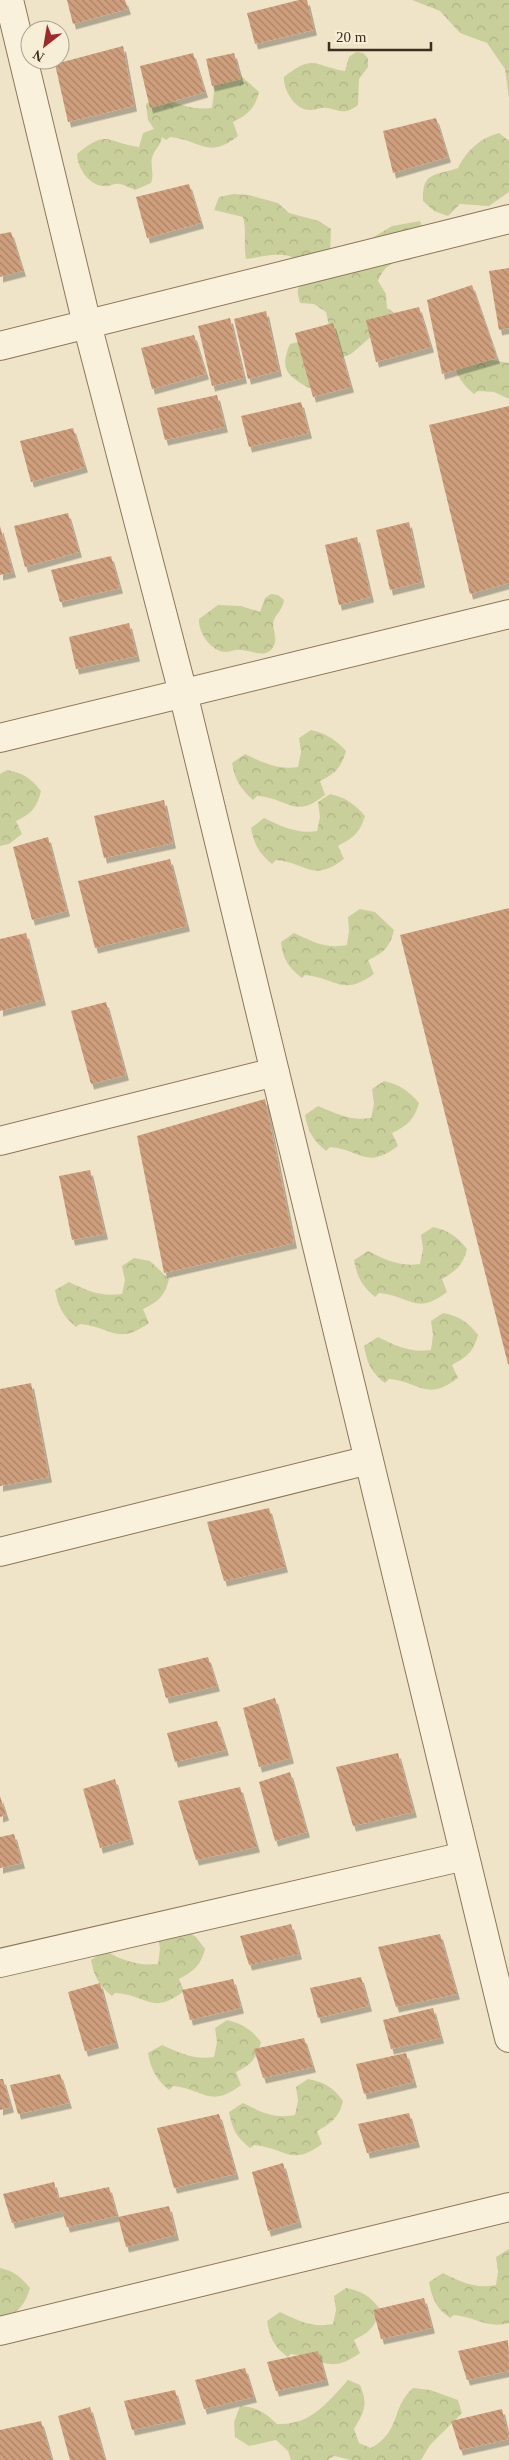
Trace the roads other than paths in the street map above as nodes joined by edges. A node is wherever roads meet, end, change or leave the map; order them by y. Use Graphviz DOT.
graph roads {
  1 [pos="9,0"];
  2 [pos="509,219"];
  3 [pos="87,324"];
  4 [pos="0,346"];
  5 [pos="509,614"];
  6 [pos="183,693"];
  7 [pos="0,738"];
  8 [pos="275,1072"];
  9 [pos="0,1140"];
  10 [pos="369,1460"];
  11 [pos="0,1552"];
  12 [pos="465,1856"];
  13 [pos="0,1963"];
  14 [pos="509,2038"];
  15 [pos="509,2207"];
  16 [pos="0,2331"];
  1 -- 3 [label="street"];
  2 -- 3 [label="street"];
  3 -- 4 [label="street"];
  3 -- 6 [label="street"];
  5 -- 6 [label="street"];
  6 -- 7 [label="street"];
  6 -- 8 [label="street"];
  8 -- 9 [label="street"];
  8 -- 10 [label="street"];
  10 -- 11 [label="street"];
  10 -- 12 [label="street"];
  12 -- 13 [label="street"];
  12 -- 14 [label="street"];
  15 -- 16 [label="street"];
}
